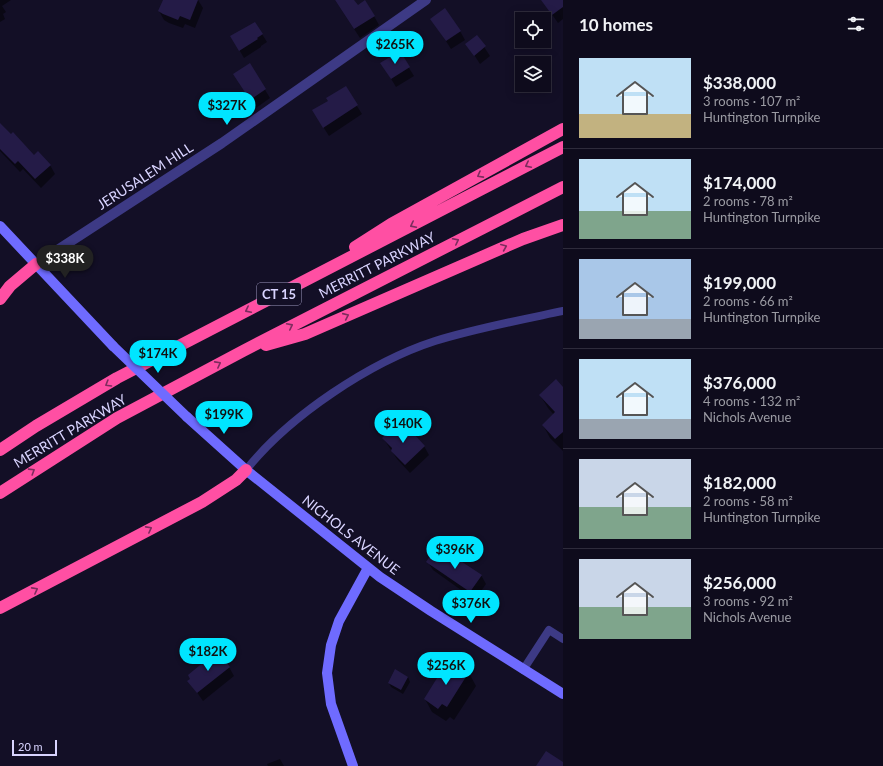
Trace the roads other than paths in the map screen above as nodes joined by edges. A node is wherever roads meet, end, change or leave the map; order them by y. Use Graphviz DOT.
graph roads {
  1 [pos="426,0"];
  2 [pos="563,129"];
  3 [pos="563,147"];
  4 [pos="563,187"];
  5 [pos="563,225"];
  6 [pos="0,226"];
  7 [pos="36,264"];
  8 [pos="294,287"];
  9 [pos="0,299"];
  10 [pos="563,311"];
  11 [pos="243,351"];
  12 [pos="0,450"];
  13 [pos="246,470"];
  14 [pos="0,493"];
  15 [pos="368,568"];
  16 [pos="0,608"];
  17 [pos="563,639"];
  18 [pos="523,670"];
  19 [pos="563,694"];
  20 [pos="353,766"];
  1 -- 7 [label="street, JERUSALEM HILL"];
  2 -- 8 [label="highway, one-way"];
  3 -- 8 [label="highway, MERRITT PARKWAY / CT 15, one-way"];
  11 -- 4 [label="highway, MERRITT PARKWAY / CT 15, one-way"];
  11 -- 5 [label="highway, one-way"];
  6 -- 7 [label="main road, NICHOLS AVENUE"];
  7 -- 9 [label="highway"];
  7 -- 13 [label="main road, NICHOLS AVENUE, bridge"];
  8 -- 12 [label="highway, MERRITT PARKWAY / CT 15, one-way"];
  10 -- 13 [label="lane"];
  14 -- 11 [label="highway, MERRITT PARKWAY / CT 15, one-way"];
  13 -- 15 [label="main road, NICHOLS AVENUE"];
  16 -- 13 [label="highway, one-way"];
  15 -- 18 [label="main road, NICHOLS AVENUE"];
  15 -- 20 [label="main road"];
  17 -- 18 [label="lane"];
  18 -- 19 [label="main road, NICHOLS AVENUE"];
}
